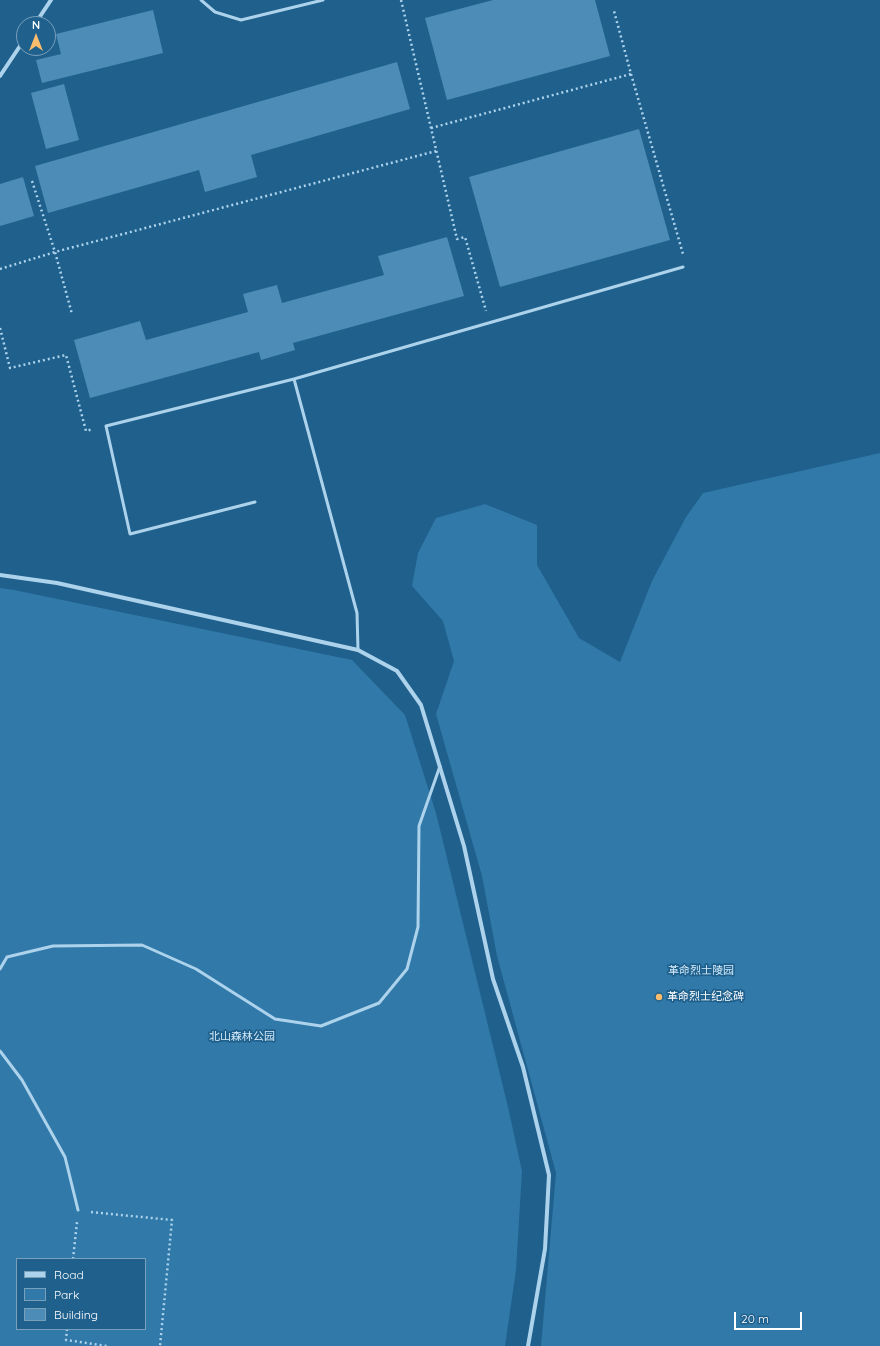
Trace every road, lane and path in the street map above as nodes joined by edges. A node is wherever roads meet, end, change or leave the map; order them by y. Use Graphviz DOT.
graph roads {
  1 [pos="51,0"];
  2 [pos="201,0"];
  3 [pos="323,0"];
  4 [pos="401,0"];
  5 [pos="614,11"];
  6 [pos="40,16"];
  7 [pos="16,52"];
  8 [pos="631,74"];
  9 [pos="0,76"];
  10 [pos="431,128"];
  11 [pos="436,151"];
  12 [pos="32,181"];
  13 [pos="55,252"];
  14 [pos="683,267"];
  15 [pos="0,269"];
  16 [pos="72,314"];
  17 [pos="490,323"];
  18 [pos="0,328"];
  19 [pos="294,379"];
  20 [pos="106,426"];
  21 [pos="255,502"];
  22 [pos="0,575"];
  23 [pos="358,650"];
  24 [pos="440,765"];
  25 [pos="0,969"];
  26 [pos="0,1051"];
  27 [pos="78,1210"];
  28 [pos="73,1258"];
  29 [pos="67,1330"];
  30 [pos="107,1346"];
  31 [pos="160,1346"];
  32 [pos="528,1346"];
  1 -- 6 [label="street"];
  2 -- 3 [label="lane"];
  4 -- 10 [label="path"];
  5 -- 8 [label="path"];
  7 -- 9 [label="street"];
  8 -- 10 [label="path"];
  8 -- 14 [label="path"];
  10 -- 11 [label="path"];
  11 -- 13 [label="path"];
  11 -- 17 [label="path"];
  12 -- 13 [label="path"];
  13 -- 15 [label="path"];
  13 -- 16 [label="path"];
  14 -- 17 [label="lane"];
  17 -- 19 [label="lane"];
  18 -- 20 [label="path"];
  19 -- 20 [label="lane"];
  19 -- 23 [label="lane"];
  20 -- 21 [label="lane"];
  22 -- 23 [label="street"];
  23 -- 24 [label="street"];
  24 -- 25 [label="lane"];
  24 -- 32 [label="street"];
  26 -- 27 [label="lane"];
  27 -- 28 [label="path"];
  27 -- 31 [label="path"];
  29 -- 30 [label="path"];
}
